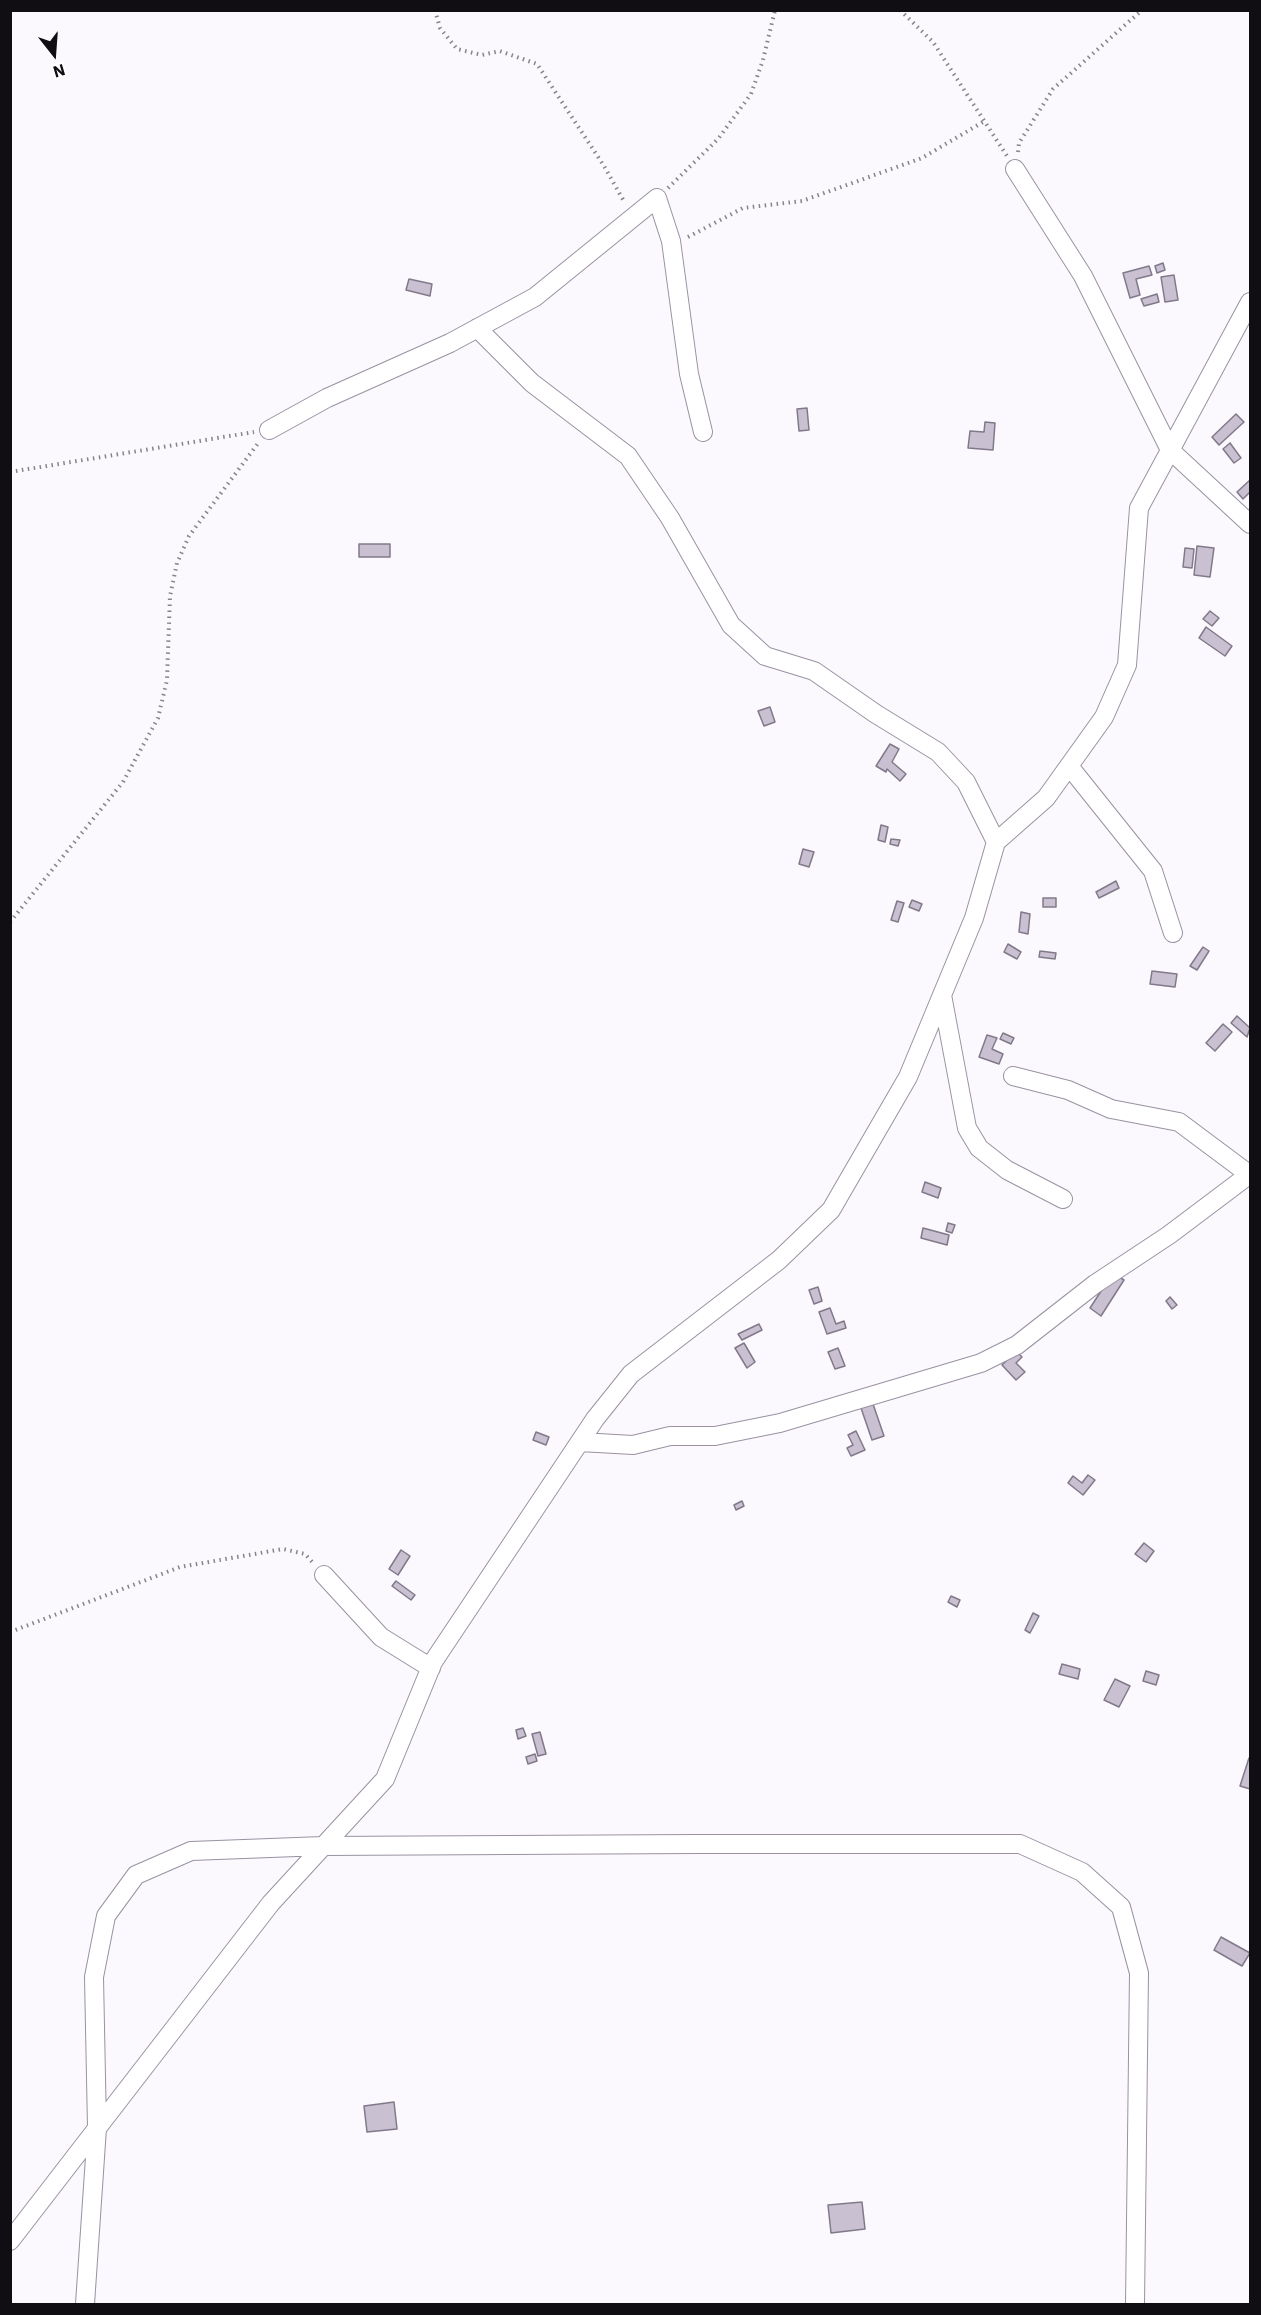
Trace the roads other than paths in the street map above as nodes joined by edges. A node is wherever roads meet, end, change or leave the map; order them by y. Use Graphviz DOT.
graph roads {
  1 [pos="1016,169"];
  2 [pos="1251,302"];
  3 [pos="477,328"];
  4 [pos="269,430"];
  5 [pos="703,432"];
  6 [pos="1170,450"];
  7 [pos="1251,524"];
  8 [pos="1069,766"];
  9 [pos="996,842"];
  10 [pos="1173,933"];
  11 [pos="942,995"];
  12 [pos="1013,1076"];
  13 [pos="1250,1174"];
  14 [pos="1063,1199"];
  15 [pos="580,1442"];
  16 [pos="324,1575"];
  17 [pos="431,1668"];
  18 [pos="323,1846"];
  19 [pos="97,2128"];
  20 [pos="10,2241"];
  21 [pos="85,2304"];
  22 [pos="1135,2304"];
  1 -- 6 [label="street"];
  2 -- 6 [label="street"];
  3 -- 4 [label="street"];
  3 -- 5 [label="street"];
  3 -- 9 [label="street"];
  6 -- 7 [label="street"];
  6 -- 8 [label="street"];
  8 -- 9 [label="street"];
  8 -- 10 [label="street"];
  9 -- 11 [label="street"];
  11 -- 14 [label="street"];
  11 -- 15 [label="street"];
  12 -- 13 [label="street"];
  13 -- 15 [label="street"];
  15 -- 17 [label="street"];
  16 -- 17 [label="street"];
  17 -- 18 [label="street"];
  18 -- 19 [label="street"];
  18 -- 19 [label="street"];
  18 -- 22 [label="street"];
  19 -- 20 [label="street"];
  19 -- 21 [label="street"];
}
